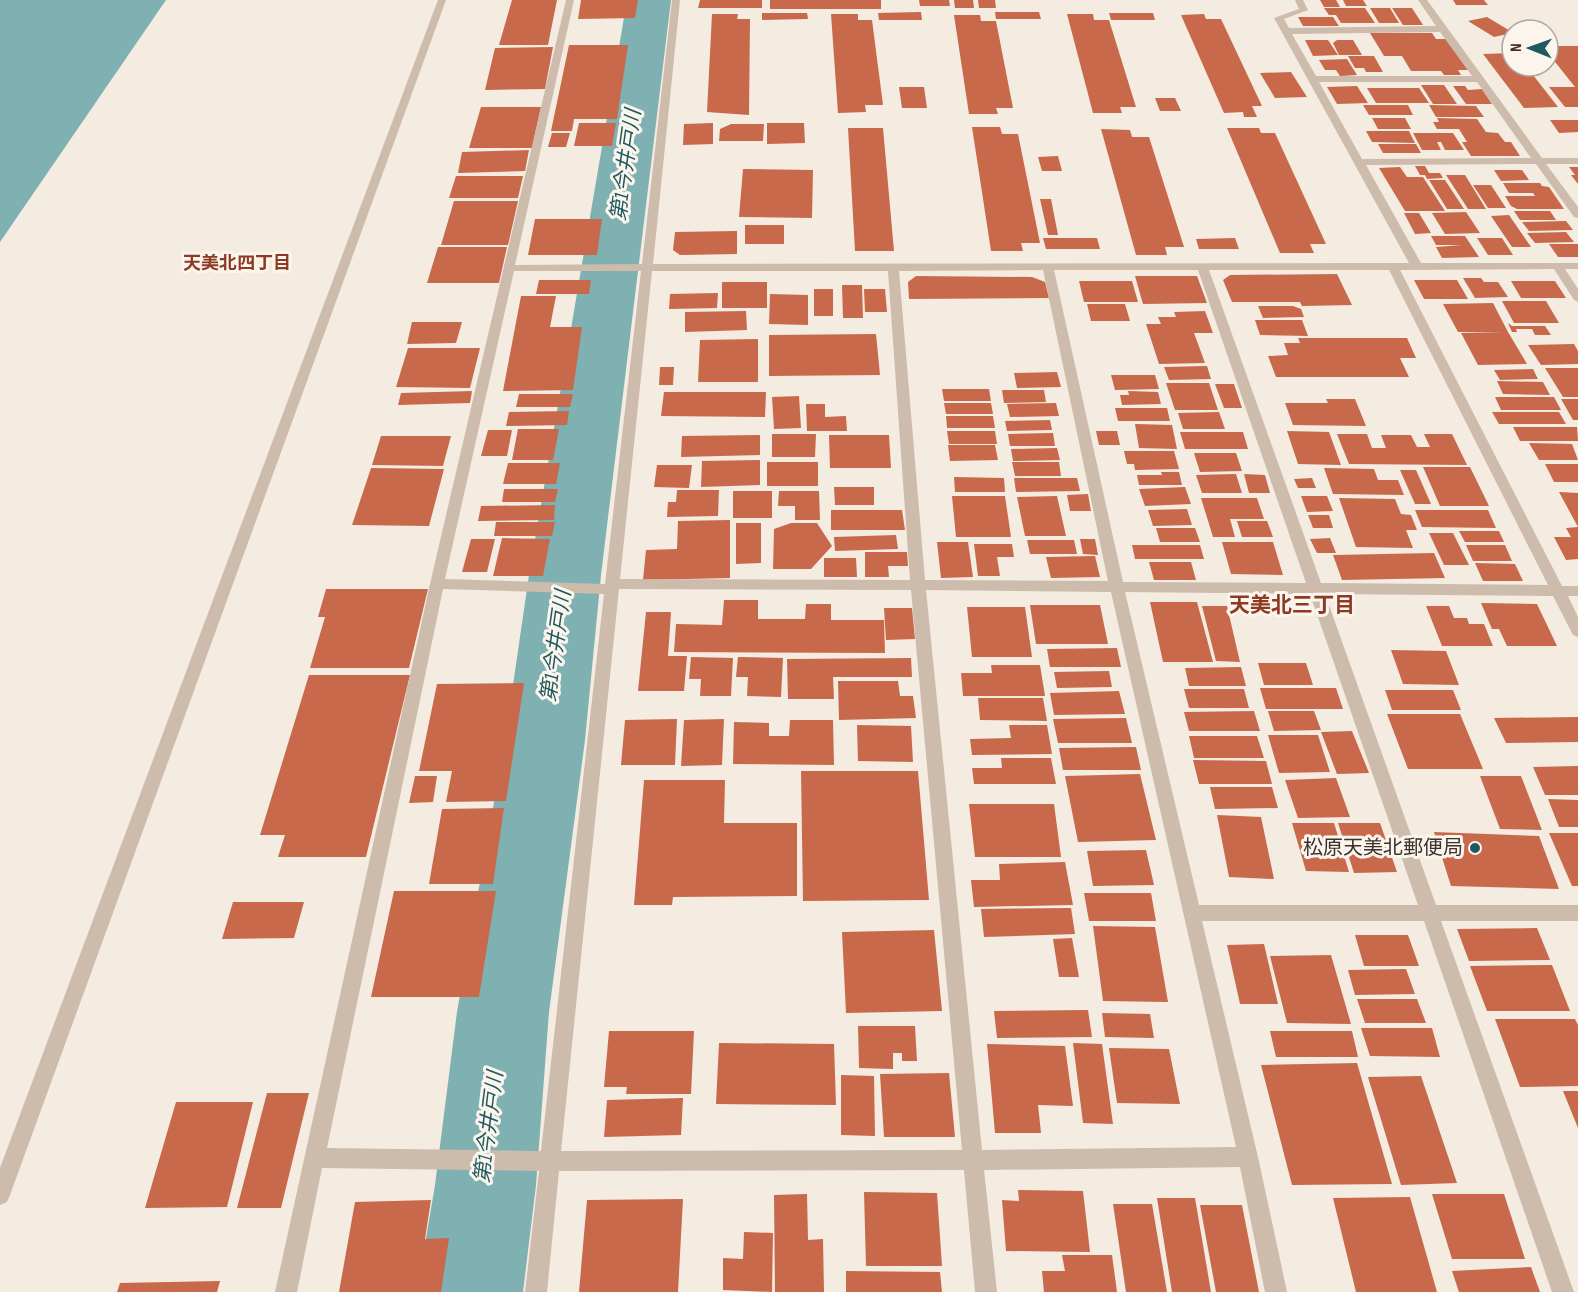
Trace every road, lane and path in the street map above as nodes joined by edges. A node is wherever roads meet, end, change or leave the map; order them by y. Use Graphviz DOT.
graph roads {
  1 [pos="442,0"];
  2 [pos="570,0"];
  3 [pos="676,0"];
  4 [pos="1299,0"];
  5 [pos="1422,0"];
  6 [pos="1444,29"];
  7 [pos="1286,31"];
  8 [pos="1479,79"];
  9 [pos="1313,80"];
  10 [pos="1539,161"];
  11 [pos="1578,161"];
  12 [pos="1359,162"];
  13 [pos="1578,215"];
  14 [pos="1392,265"];
  15 [pos="1416,265"];
  16 [pos="1203,266"];
  17 [pos="1557,266"];
  18 [pos="1578,266"];
  19 [pos="892,267"];
  20 [pos="1048,267"];
  21 [pos="511,268"];
  22 [pos="644,268"];
  23 [pos="1578,298"];
  24 [pos="439,584"];
  25 [pos="918,585"];
  26 [pos="610,587"];
  27 [pos="1117,588"];
  28 [pos="1316,589"];
  29 [pos="1558,591"];
  30 [pos="1578,591"];
  31 [pos="1578,630"];
  32 [pos="1192,913"];
  33 [pos="1430,913"];
  34 [pos="1578,913"];
  35 [pos="1248,1157"];
  36 [pos="317,1158"];
  37 [pos="973,1160"];
  38 [pos="549,1161"];
  39 [pos="0,1195"];
  40 [pos="286,1292"];
  41 [pos="536,1292"];
  42 [pos="986,1292"];
  43 [pos="1276,1292"];
  44 [pos="1563,1292"];
  1 -- 39 [label="street"];
  2 -- 21 [label="street"];
  3 -- 22 [label="street"];
  4 -- 7 [label="street"];
  5 -- 6 [label="street"];
  6 -- 7 [label="street"];
  6 -- 8 [label="street"];
  7 -- 9 [label="street"];
  8 -- 9 [label="street"];
  8 -- 10 [label="street"];
  9 -- 12 [label="street"];
  10 -- 11 [label="street"];
  10 -- 12 [label="street"];
  10 -- 13 [label="street"];
  12 -- 15 [label="street"];
  14 -- 15 [label="street"];
  14 -- 16 [label="street"];
  14 -- 29 [label="street"];
  15 -- 17 [label="street"];
  16 -- 20 [label="street"];
  16 -- 28 [label="street"];
  17 -- 18 [label="street"];
  17 -- 23 [label="street"];
  19 -- 20 [label="street"];
  19 -- 22 [label="street"];
  19 -- 25 [label="street"];
  20 -- 27 [label="street"];
  21 -- 22 [label="street"];
  21 -- 24 [label="street"];
  22 -- 26 [label="street"];
  24 -- 26 [label="street"];
  24 -- 36 [label="street"];
  25 -- 26 [label="street"];
  25 -- 27 [label="street"];
  25 -- 37 [label="street"];
  26 -- 38 [label="street"];
  27 -- 28 [label="street"];
  27 -- 32 [label="street"];
  28 -- 29 [label="street"];
  28 -- 33 [label="street"];
  29 -- 30 [label="street"];
  29 -- 31 [label="street"];
  32 -- 33 [label="street"];
  32 -- 35 [label="street"];
  33 -- 34 [label="street"];
  33 -- 44 [label="street"];
  35 -- 37 [label="street"];
  35 -- 43 [label="street"];
  36 -- 38 [label="street"];
  36 -- 40 [label="street"];
  37 -- 38 [label="street"];
  37 -- 42 [label="street"];
  38 -- 41 [label="street"];
}
